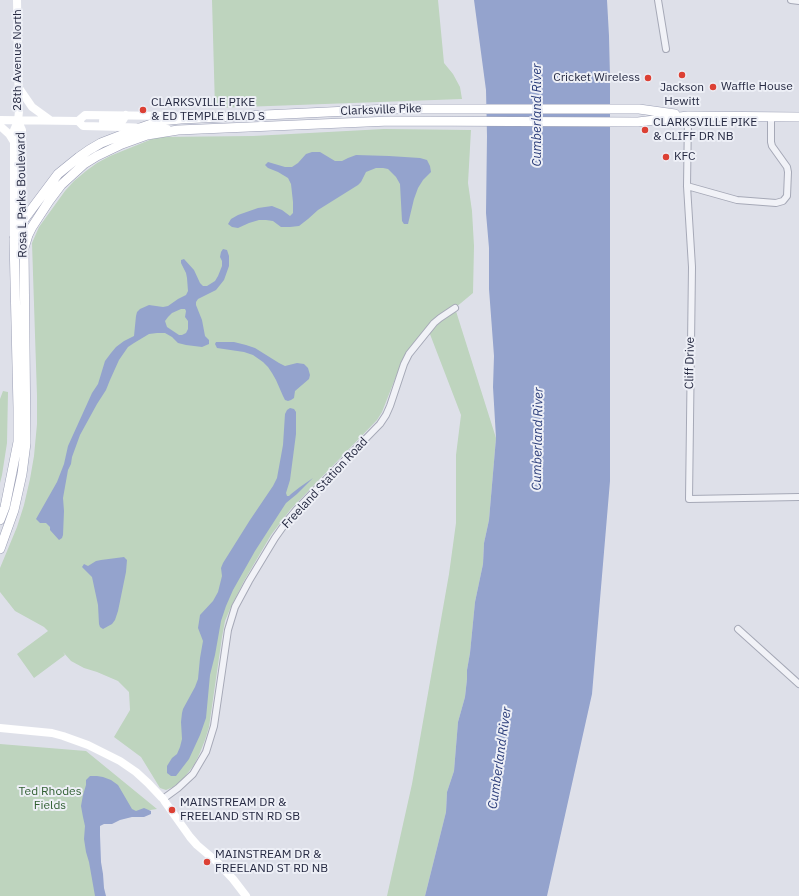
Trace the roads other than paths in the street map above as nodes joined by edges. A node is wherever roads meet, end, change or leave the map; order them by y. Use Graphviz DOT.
graph roads {
  1 [pos="17,0"];
  2 [pos="658,0"];
  3 [pos="791,0"];
  4 [pos="799,1"];
  5 [pos="666,48"];
  6 [pos="18,86"];
  7 [pos="688,116"];
  8 [pos="771,116"];
  9 [pos="799,117"];
  10 [pos="181,119"];
  11 [pos="0,120"];
  12 [pos="18,120"];
  13 [pos="50,120"];
  14 [pos="81,124"];
  15 [pos="0,126"];
  16 [pos="140,128"];
  17 [pos="178,130"];
  18 [pos="14,142"];
  19 [pos="688,186"];
  20 [pos="23,221"];
  21 [pos="14,239"];
  22 [pos="24,248"];
  23 [pos="455,308"];
  24 [pos="799,497"];
  25 [pos="0,520"];
  26 [pos="0,548"];
  27 [pos="738,629"];
  28 [pos="799,684"];
  29 [pos="0,728"];
  30 [pos="163,799"];
  31 [pos="246,896"];
  1 -- 6 [label="main road, 28th Avenue North"];
  2 -- 5 [label="street"];
  3 -- 4 [label="street"];
  6 -- 12 [label="main road, 28th Avenue North"];
  6 -- 13 [label="main road"];
  7 -- 8 [label="main road, Clarksville Pike"];
  7 -- 10 [label="main road, Clarksville Pike"];
  7 -- 17 [label="main road, Clarksville Pike"];
  7 -- 19 [label="street, Cliff Drive"];
  8 -- 9 [label="main road, Clarksville Pike"];
  8 -- 19 [label="street"];
  10 -- 14 [label="main road, Clarksville Pike"];
  10 -- 16 [label="main road"];
  11 -- 12 [label="main road, Clarksville Pike"];
  12 -- 13 [label="main road, Clarksville Pike"];
  12 -- 18 [label="main road, Rosa L Parks Boulevard"];
  12 -- 20 [label="main road, Rosa L Parks Boulevard"];
  13 -- 14 [label="main road, Clarksville Pike"];
  14 -- 16 [label="main road, Clarksville Pike"];
  15 -- 18 [label="main road"];
  16 -- 17 [label="main road, Clarksville Pike"];
  16 -- 20 [label="main road"];
  17 -- 22 [label="main road"];
  18 -- 21 [label="main road, Rosa L Parks Boulevard"];
  19 -- 24 [label="street, Cliff Drive"];
  20 -- 21 [label="main road"];
  20 -- 22 [label="main road, Rosa L Parks Boulevard"];
  21 -- 25 [label="main road, Rosa L Parks Boulevard"];
  22 -- 26 [label="main road, Rosa L Parks Boulevard"];
  23 -- 30 [label="street, Freeland Station Road"];
  27 -- 28 [label="street"];
  29 -- 30 [label="main road"];
  30 -- 31 [label="main road"];
}
